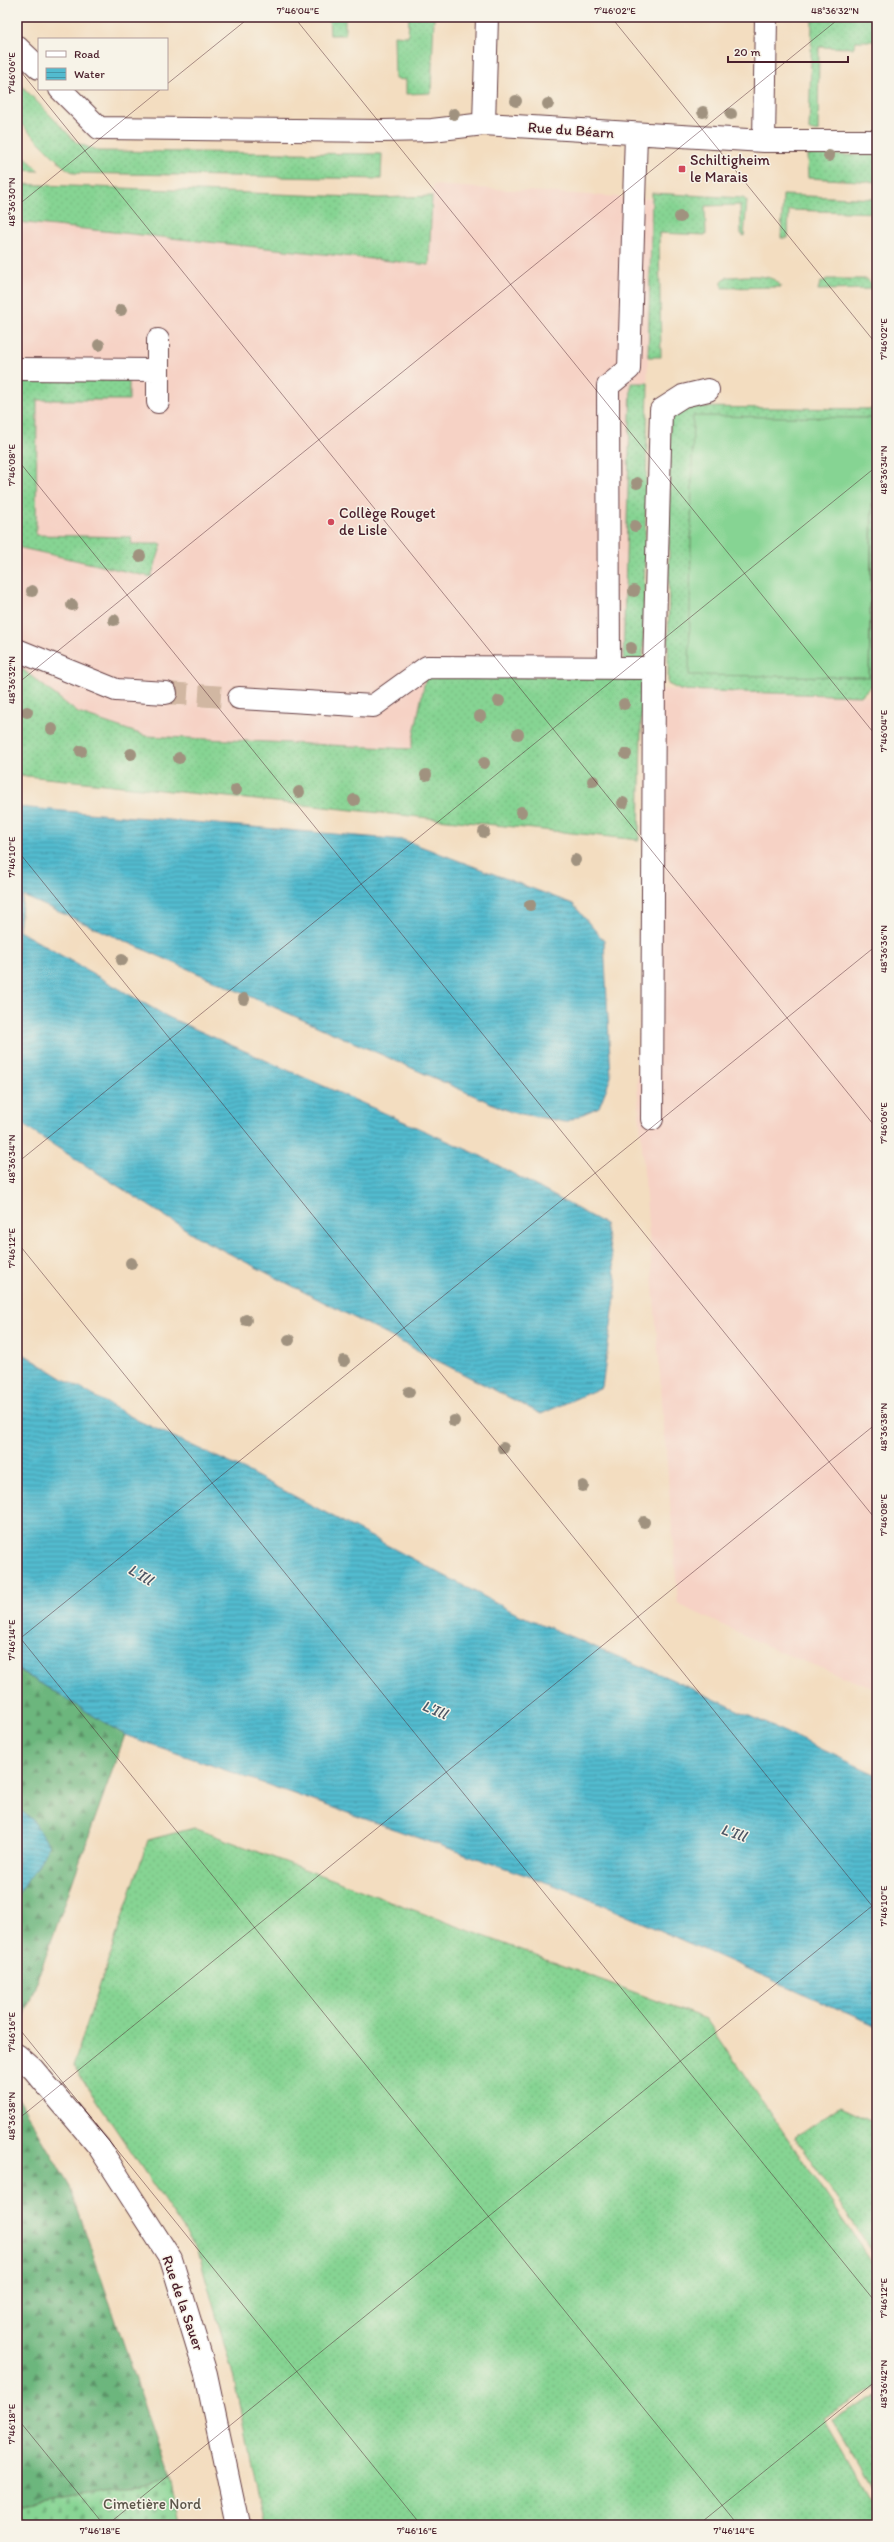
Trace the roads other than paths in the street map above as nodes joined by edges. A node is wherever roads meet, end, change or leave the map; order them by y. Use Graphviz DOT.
graph roads {
  1 [pos="487,17"];
  2 [pos="766,17"];
  3 [pos="17,47"];
  4 [pos="38,67"];
  5 [pos="61,90"];
  6 [pos="484,124"];
  7 [pos="636,134"];
  8 [pos="764,141"];
  9 [pos="877,141"];
  10 [pos="158,340"];
  11 [pos="17,369"];
  12 [pos="158,370"];
  13 [pos="708,390"];
  14 [pos="158,402"];
  15 [pos="17,650"];
  16 [pos="609,668"];
  17 [pos="654,668"];
  18 [pos="166,693"];
  19 [pos="239,698"];
  20 [pos="652,1118"];
  21 [pos="17,2055"];
  22 [pos="238,2525"];
  1 -- 6 [label="street"];
  2 -- 8 [label="street"];
  3 -- 4 [label="street"];
  5 -- 6 [label="street, Rue du Béarn"];
  6 -- 7 [label="street, Rue du Béarn"];
  7 -- 8 [label="street, Rue du Béarn"];
  7 -- 16 [label="street"];
  8 -- 9 [label="street, Rue du Béarn"];
  10 -- 12 [label="street"];
  11 -- 12 [label="street"];
  12 -- 14 [label="street"];
  13 -- 17 [label="street"];
  15 -- 18 [label="street"];
  16 -- 17 [label="street"];
  16 -- 19 [label="street"];
  17 -- 20 [label="street"];
  21 -- 22 [label="street, Rue de la Sauer"];
}
